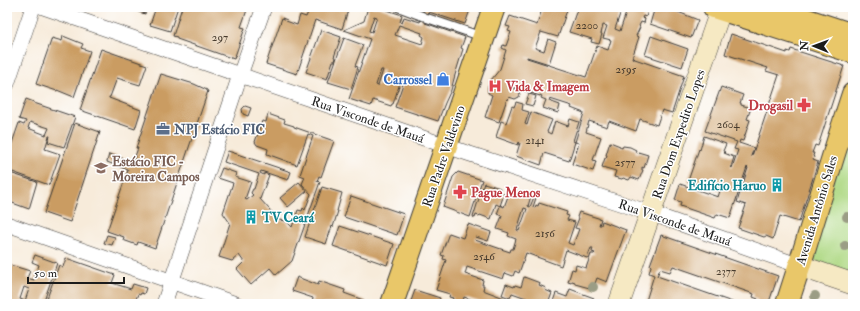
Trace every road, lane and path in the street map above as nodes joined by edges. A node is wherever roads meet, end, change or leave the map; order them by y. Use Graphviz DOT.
graph roads {
  1 [pos="32,7"];
  2 [pos="43,7"];
  3 [pos="264,7"];
  4 [pos="398,7"];
  5 [pos="493,7"];
  6 [pos="767,7"];
  7 [pos="717,8"];
  8 [pos="853,36"];
  9 [pos="484,37"];
  10 [pos="853,52"];
  11 [pos="240,76"];
  12 [pos="7,84"];
  13 [pos="853,94"];
  14 [pos="446,145"];
  15 [pos="650,213"];
  16 [pos="7,224"];
  17 [pos="800,266"];
  18 [pos="172,282"];
  19 [pos="853,284"];
  20 [pos="164,304"];
  21 [pos="236,304"];
  22 [pos="392,304"];
  23 [pos="619,304"];
  24 [pos="787,304"];
  1 -- 12 [label="street"];
  2 -- 11 [label="street, Rua Visconde de Mauá"];
  3 -- 11 [label="street"];
  4 -- 9 [label="lane"];
  5 -- 9 [label="main road, Rua Padre Valdevino"];
  6 -- 8 [label="main road"];
  7 -- 10 [label="main road"];
  7 -- 15 [label="street, Rua Dom Expedito Lopes"];
  9 -- 14 [label="main road, Rua Padre Valdevino"];
  11 -- 14 [label="street, Rua Visconde de Mauá"];
  11 -- 18 [label="street"];
  13 -- 17 [label="main road, Avenida Antônio Sales"];
  14 -- 15 [label="street, Rua Visconde de Mauá"];
  14 -- 22 [label="main road, Rua Padre Valdevino"];
  15 -- 17 [label="street, Rua Visconde de Mauá"];
  15 -- 23 [label="street, Rua Dom Expedito Lopes"];
  16 -- 18 [label="street"];
  17 -- 19 [label="street, Rua Visconde de Mauá"];
  17 -- 24 [label="main road, Avenida Antônio Sales"];
  18 -- 20 [label="street"];
  18 -- 21 [label="street"];
}
